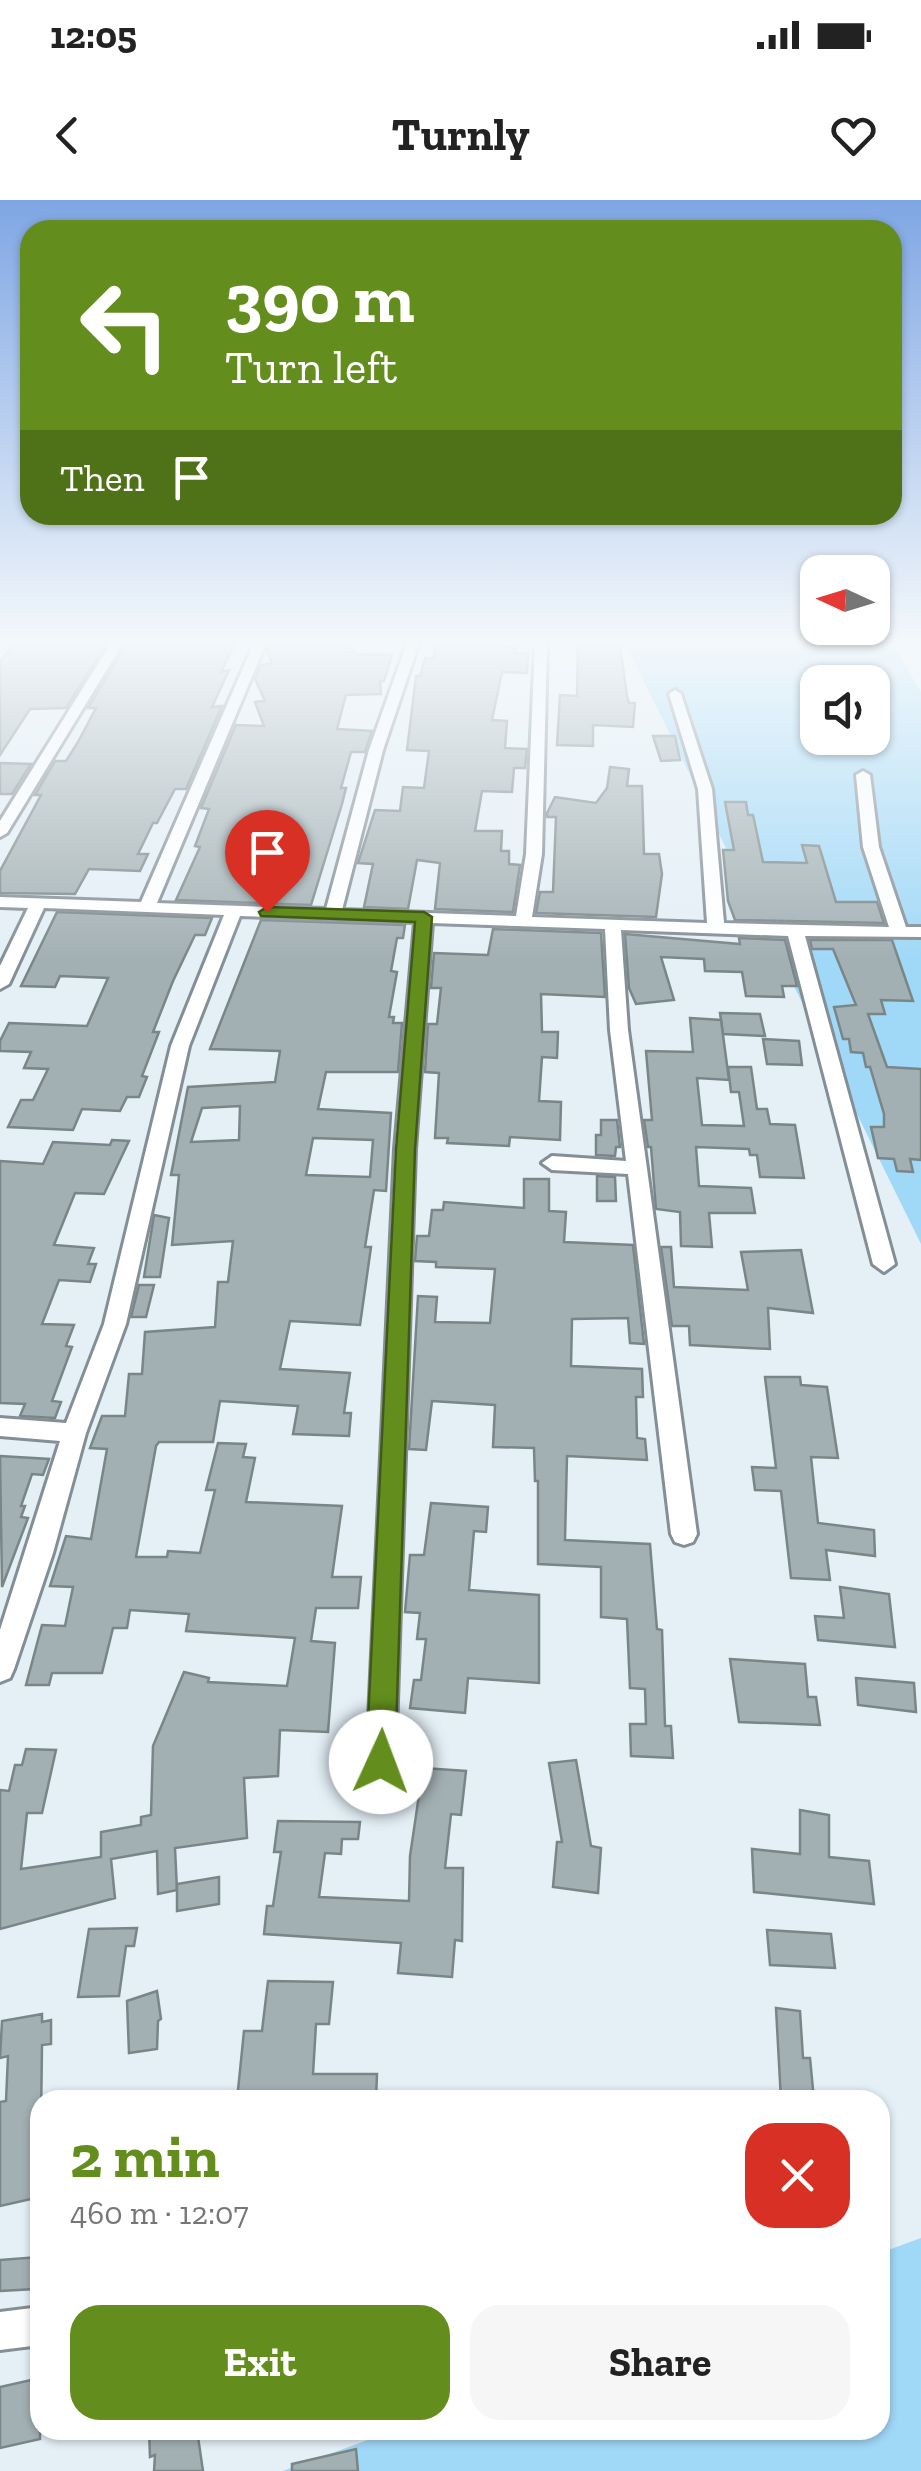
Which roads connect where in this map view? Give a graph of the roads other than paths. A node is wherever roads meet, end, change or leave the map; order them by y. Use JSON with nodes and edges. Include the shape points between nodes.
{"nodes":[{"id":1,"x":52,"y":749,"type":"edge"},
{"id":2,"x":214,"y":749,"type":"edge"},
{"id":3,"x":376,"y":749,"type":"edge"},
{"id":4,"x":538,"y":749,"type":"edge"},
{"id":5,"x":692,"y":749,"type":"edge"},
{"id":6,"x":862,"y":775,"type":"dead end"},
{"id":7,"x":0,"y":833,"type":"edge"},
{"id":8,"x":0,"y":902,"type":"edge"},
{"id":9,"x":39,"y":902,"type":"junction"},
{"id":10,"x":146,"y":908,"type":"junction"},
{"id":11,"x":234,"y":912,"type":"junction"},
{"id":12,"x":333,"y":914,"type":"junction"},
{"id":13,"x":424,"y":917,"type":"junction"},
{"id":14,"x":524,"y":919,"type":"junction"},
{"id":15,"x":613,"y":924,"type":"junction"},
{"id":16,"x":716,"y":928,"type":"junction"},
{"id":17,"x":795,"y":931,"type":"junction"},
{"id":18,"x":899,"y":932,"type":"junction"},
{"id":19,"x":921,"y":932,"type":"edge"},
{"id":20,"x":0,"y":984,"type":"edge"},
{"id":21,"x":552,"y":1163,"type":"dead end"},
{"id":22,"x":635,"y":1168,"type":"junction"},
{"id":23,"x":884,"y":1264,"type":"dead end"},
{"id":24,"x":0,"y":1427,"type":"edge"},
{"id":25,"x":74,"y":1432,"type":"junction"},
{"id":26,"x":684,"y":1534,"type":"dead end"},
{"id":27,"x":0,"y":1669,"type":"edge"},
{"id":28,"x":381,"y":1762,"type":"dead end"},
{"id":29,"x":30,"y":2327,"type":"edge"},
{"id":30,"x":0,"y":2331,"type":"edge"}],
"edges":[{"from":1,"to":7,"type":"street"},
{"from":2,"to":10,"type":"street"},
{"from":3,"to":12,"type":"street"},
{"from":4,"to":14,"type":"street"},
{"from":5,"to":16,"type":"street","via":[[705,789]]},
{"from":6,"to":18,"type":"street","via":[[871,847]]},
{"from":8,"to":9,"type":"street"},
{"from":9,"to":10,"type":"street"},
{"from":9,"to":20,"type":"street"},
{"from":10,"to":11,"type":"street"},
{"from":11,"to":12,"type":"street"},
{"from":11,"to":25,"type":"street","via":[[180,1046],[115,1324]]},
{"from":12,"to":13,"type":"street"},
{"from":13,"to":14,"type":"street"},
{"from":13,"to":28,"type":"street","via":[[406,1149]]},
{"from":14,"to":15,"type":"street"},
{"from":15,"to":16,"type":"street"},
{"from":15,"to":22,"type":"street"},
{"from":16,"to":17,"type":"street"},
{"from":17,"to":18,"type":"street"},
{"from":17,"to":23,"type":"street"},
{"from":18,"to":19,"type":"street"},
{"from":21,"to":22,"type":"street"},
{"from":22,"to":26,"type":"street"},
{"from":24,"to":25,"type":"street"},
{"from":25,"to":27,"type":"street"},
{"from":29,"to":30,"type":"street"}]}
